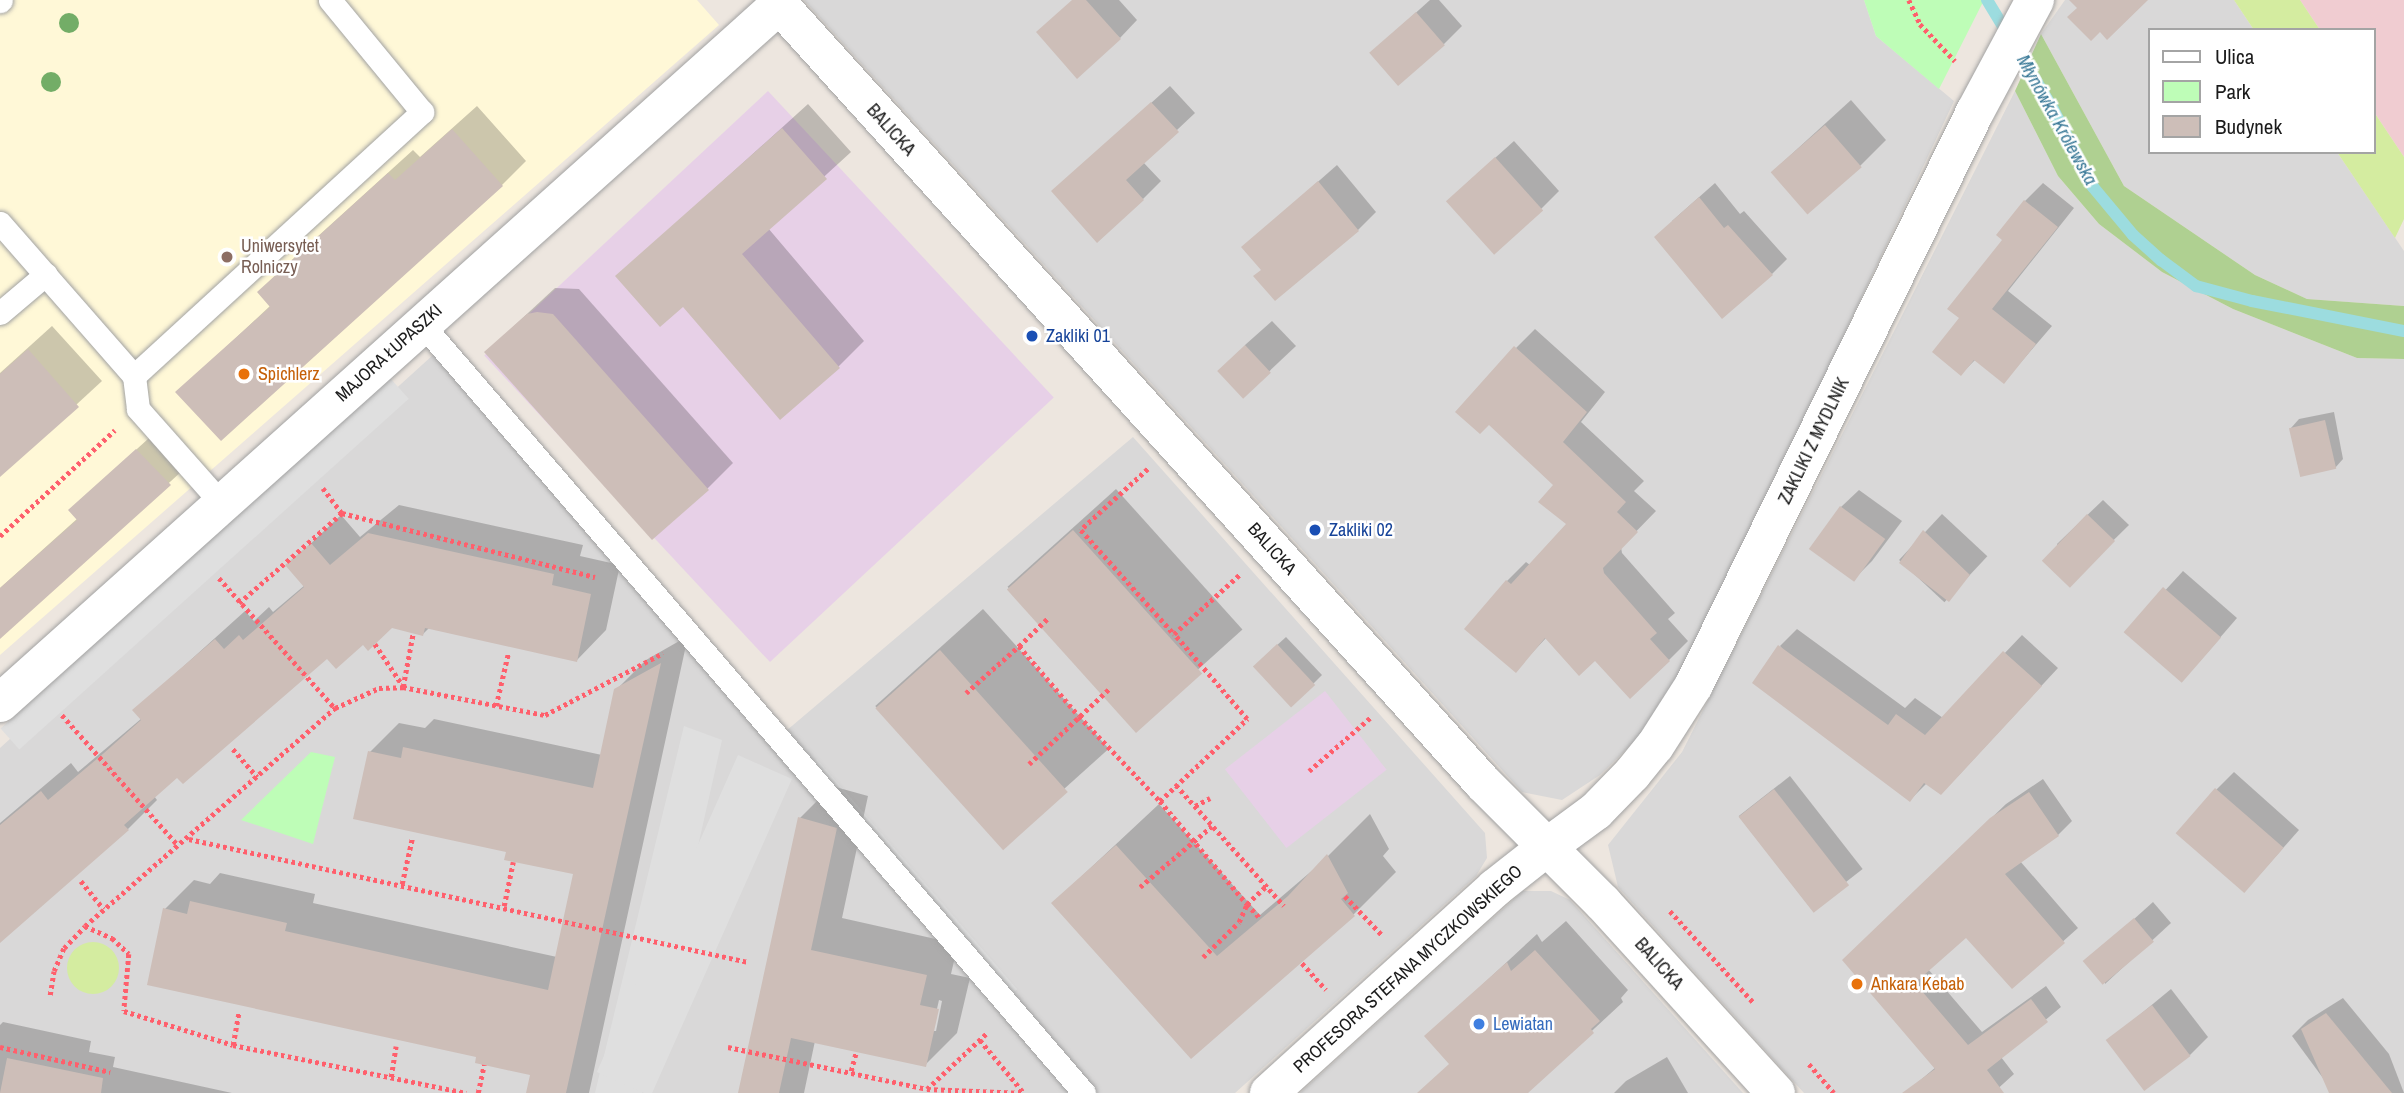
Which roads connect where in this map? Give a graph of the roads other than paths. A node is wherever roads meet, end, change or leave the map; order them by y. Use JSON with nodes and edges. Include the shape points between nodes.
{"nodes":[{"id":1,"x":330,"y":0,"type":"edge"},
{"id":2,"x":777,"y":3,"type":"edge"},
{"id":3,"x":2030,"y":8,"type":"edge"},
{"id":4,"x":0,"y":223,"type":"edge"},
{"id":5,"x":46,"y":274,"type":"junction"},
{"id":6,"x":0,"y":313,"type":"edge"},
{"id":7,"x":421,"y":323,"type":"junction"},
{"id":8,"x":134,"y":376,"type":"junction"},
{"id":9,"x":222,"y":504,"type":"junction"},
{"id":10,"x":0,"y":703,"type":"edge"},
{"id":11,"x":1547,"y":847,"type":"junction"},
{"id":12,"x":1084,"y":1093,"type":"edge"},
{"id":13,"x":1269,"y":1093,"type":"edge"},
{"id":14,"x":1776,"y":1093,"type":"edge"}],
"edges":[{"from":1,"to":8,"type":"lane","via":[[422,112]]},
{"from":2,"to":7,"type":"street","name":"MAJORA ŁUPASZKI"},
{"from":2,"to":11,"type":"street","name":"BALICKA","via":[[1483,783]]},
{"from":3,"to":11,"type":"street","name":"ZAKLIKI Z MYDLNIK","via":[[1694,685],[1632,774],[1596,811]]},
{"from":4,"to":5,"type":"lane"},
{"from":5,"to":6,"type":"lane"},
{"from":5,"to":8,"type":"lane"},
{"from":7,"to":9,"type":"street","name":"MAJORA ŁUPASZKI"},
{"from":7,"to":12,"type":"lane"},
{"from":8,"to":9,"type":"lane","via":[[138,409]]},
{"from":9,"to":10,"type":"street","name":"MAJORA ŁUPASZKI"},
{"from":11,"to":13,"type":"street","name":"PROFESORA STEFANA MYCZKOWSKIEGO","via":[[1495,888]]},
{"from":11,"to":14,"type":"street","name":"BALICKA"}]}
